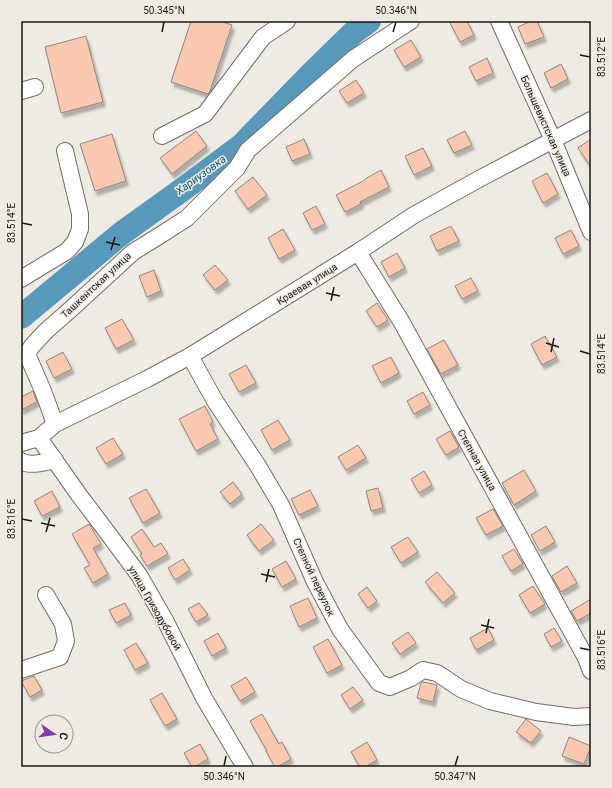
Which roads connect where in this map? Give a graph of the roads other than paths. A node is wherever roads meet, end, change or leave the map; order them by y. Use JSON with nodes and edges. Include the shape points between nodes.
{"nodes":[{"id":1,"x":287,"y":21,"type":"edge"},
{"id":2,"x":411,"y":21,"type":"edge"},
{"id":3,"x":499,"y":21,"type":"edge"},
{"id":4,"x":591,"y":120,"type":"edge"},
{"id":5,"x":162,"y":136,"type":"dead end"},
{"id":6,"x":553,"y":140,"type":"junction"},
{"id":7,"x":65,"y":151,"type":"dead end"},
{"id":8,"x":591,"y":232,"type":"edge"},
{"id":9,"x":358,"y":252,"type":"junction"},
{"id":10,"x":21,"y":279,"type":"edge"},
{"id":11,"x":190,"y":356,"type":"junction"},
{"id":12,"x":55,"y":424,"type":"junction"},
{"id":13,"x":39,"y":438,"type":"junction"},
{"id":14,"x":21,"y":443,"type":"edge"},
{"id":15,"x":55,"y":460,"type":"junction"},
{"id":16,"x":21,"y":461,"type":"edge"},
{"id":17,"x":46,"y":595,"type":"dead end"},
{"id":18,"x":21,"y":670,"type":"edge"},
{"id":19,"x":591,"y":671,"type":"edge"},
{"id":20,"x":591,"y":716,"type":"edge"},
{"id":21,"x":244,"y":767,"type":"edge"}],
"edges":[{"from":1,"to":5,"type":"street","via":[[263,36],[205,114]]},
{"from":2,"to":12,"type":"street","name":"Ташкентская улица","via":[[353,59],[248,150],[237,168],[187,218],[133,252],[32,346],[27,354]]},
{"from":3,"to":6,"type":"street","name":"Большевистская улица"},
{"from":4,"to":6,"type":"street","name":"Краевая улица"},
{"from":6,"to":8,"type":"street","name":"Большевистская улица"},
{"from":6,"to":9,"type":"street","name":"Краевая улица","via":[[414,215]]},
{"from":7,"to":10,"type":"street","via":[[80,214],[80,229],[75,242],[67,251]]},
{"from":9,"to":11,"type":"street","name":"Краевая улица"},
{"from":9,"to":19,"type":"street","name":"Степная улица","via":[[404,328]]},
{"from":11,"to":12,"type":"street","name":"Краевая улица"},
{"from":11,"to":20,"type":"street","name":"Степной переулок","via":[[281,505],[314,582],[340,630],[379,683],[390,687],[423,670],[437,673],[462,689],[490,701],[536,712],[574,717]]},
{"from":12,"to":13,"type":"street","name":"Краевая улица"},
{"from":13,"to":14,"type":"street","name":"Краевая улица"},
{"from":13,"to":15,"type":"street","name":"улица Гризодубовой"},
{"from":15,"to":16,"type":"street","via":[[31,464]]},
{"from":15,"to":21,"type":"street","name":"улица Гризодубовой","via":[[139,575]]},
{"from":17,"to":18,"type":"street","via":[[63,624],[66,641],[60,657]]}]}
